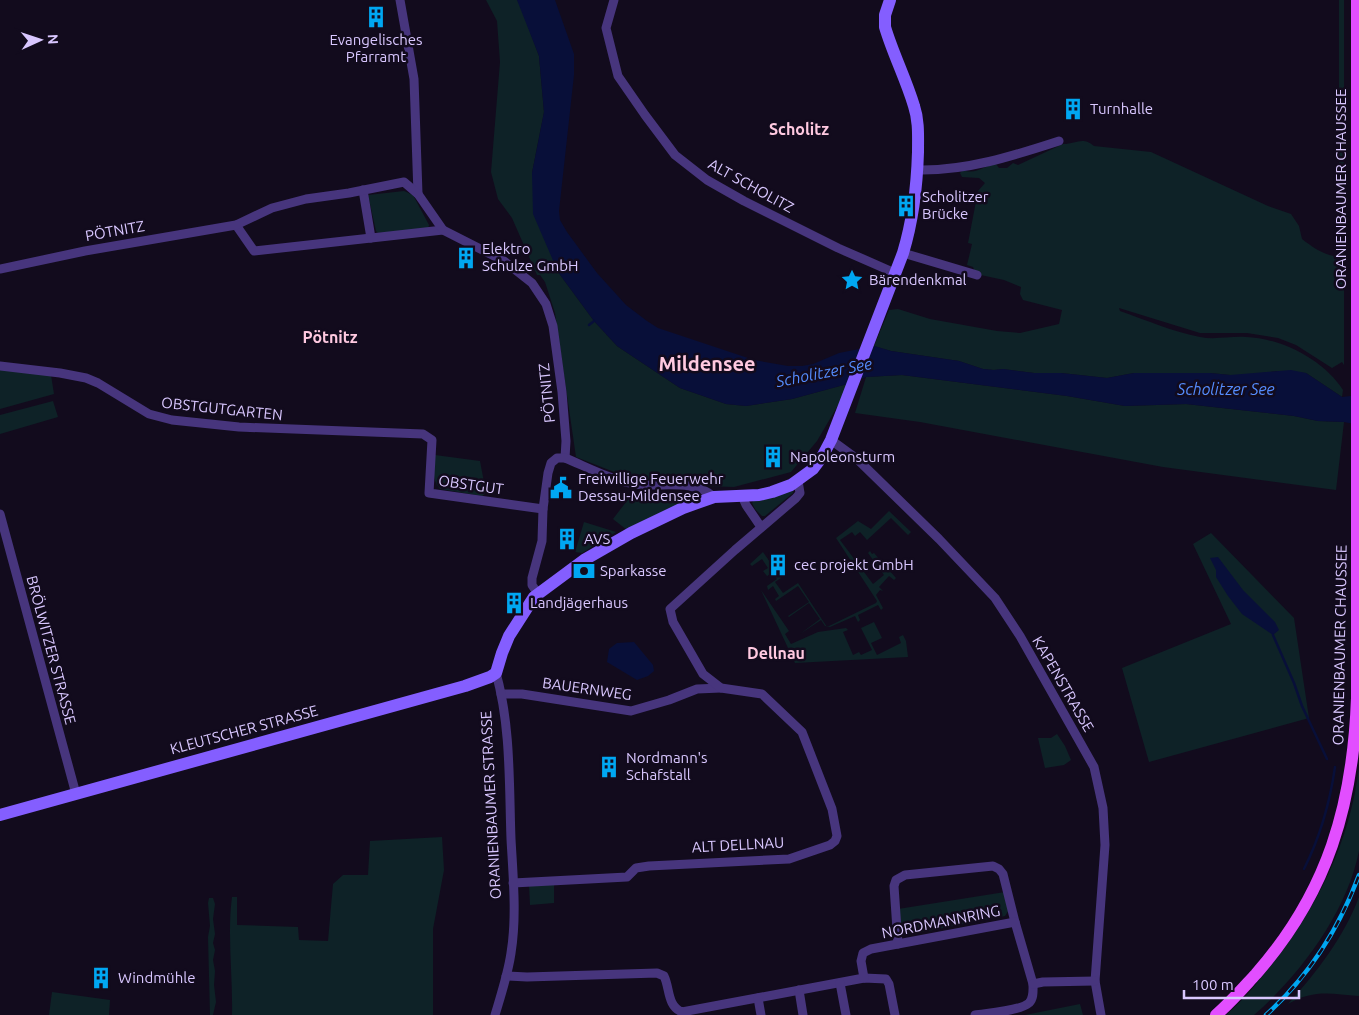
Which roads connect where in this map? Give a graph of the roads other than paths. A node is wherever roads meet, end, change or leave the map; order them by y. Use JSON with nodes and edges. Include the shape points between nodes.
{"nodes":[{"id":1,"x":400,"y":0,"type":"edge"},
{"id":2,"x":614,"y":0,"type":"edge"},
{"id":3,"x":890,"y":0,"type":"edge"},
{"id":4,"x":1358,"y":0,"type":"edge"},
{"id":5,"x":1059,"y":141,"type":"dead end"},
{"id":6,"x":918,"y":170,"type":"junction"},
{"id":7,"x":363,"y":190,"type":"junction"},
{"id":8,"x":418,"y":194,"type":"junction"},
{"id":9,"x":236,"y":225,"type":"junction"},
{"id":10,"x":443,"y":230,"type":"junction"},
{"id":11,"x":371,"y":238,"type":"junction"},
{"id":12,"x":903,"y":253,"type":"junction"},
{"id":13,"x":0,"y":269,"type":"edge"},
{"id":14,"x":895,"y":273,"type":"junction"},
{"id":15,"x":977,"y":275,"type":"dead end"},
{"id":16,"x":0,"y":366,"type":"edge"},
{"id":17,"x":423,"y":434,"type":"joint"},
{"id":18,"x":831,"y":440,"type":"junction"},
{"id":19,"x":565,"y":458,"type":"junction"},
{"id":20,"x":798,"y":481,"type":"junction"},
{"id":21,"x":742,"y":496,"type":"junction"},
{"id":22,"x":714,"y":497,"type":"junction"},
{"id":23,"x":543,"y":509,"type":"junction"},
{"id":24,"x":0,"y":514,"type":"edge"},
{"id":25,"x":761,"y":527,"type":"junction"},
{"id":26,"x":538,"y":594,"type":"junction"},
{"id":27,"x":496,"y":673,"type":"junction"},
{"id":28,"x":703,"y":674,"type":"junction"},
{"id":29,"x":720,"y":688,"type":"junction"},
{"id":30,"x":697,"y":689,"type":"junction"},
{"id":31,"x":500,"y":694,"type":"junction"},
{"id":32,"x":76,"y":794,"type":"junction"},
{"id":33,"x":0,"y":815,"type":"edge"},
{"id":34,"x":513,"y":883,"type":"junction"},
{"id":35,"x":1015,"y":922,"type":"junction"},
{"id":36,"x":898,"y":944,"type":"junction"},
{"id":37,"x":506,"y":976,"type":"junction"},
{"id":38,"x":864,"y":978,"type":"junction"},
{"id":39,"x":1095,"y":981,"type":"junction"},
{"id":40,"x":840,"y":983,"type":"junction"},
{"id":41,"x":1033,"y":984,"type":"junction"},
{"id":42,"x":799,"y":990,"type":"junction"},
{"id":43,"x":758,"y":998,"type":"junction"},
{"id":44,"x":672,"y":1004,"type":"junction"},
{"id":45,"x":717,"y":1011,"type":"edge"},
{"id":46,"x":495,"y":1015,"type":"edge"},
{"id":47,"x":672,"y":1015,"type":"edge"},
{"id":48,"x":761,"y":1015,"type":"edge"},
{"id":49,"x":803,"y":1015,"type":"edge"},
{"id":50,"x":846,"y":1015,"type":"edge"},
{"id":51,"x":895,"y":1015,"type":"edge"},
{"id":52,"x":975,"y":1015,"type":"edge"},
{"id":53,"x":1101,"y":1015,"type":"edge"},
{"id":54,"x":1216,"y":1015,"type":"edge"}],
"edges":[{"from":1,"to":8,"type":"street","via":[[414,79]]},
{"from":2,"to":14,"type":"street","name":"ALT SCHOLITZ","via":[[606,28],[618,76],[675,155],[707,180],[744,201]]},
{"from":3,"to":6,"type":"street","via":[[885,27],[916,114]]},
{"from":4,"to":54,"type":"main road","name":"ORANIENBAUMER CHAUSSEE","via":[[1357,698],[1354,759],[1330,853],[1303,908],[1264,965]]},
{"from":5,"to":6,"type":"street","via":[[1012,156],[951,169]]},
{"from":6,"to":12,"type":"street","via":[[911,228]]},
{"from":7,"to":8,"type":"street","name":"PÖTNITZ","via":[[404,182]]},
{"from":7,"to":9,"type":"street","name":"PÖTNITZ","via":[[272,208]]},
{"from":7,"to":11,"type":"street"},
{"from":8,"to":10,"type":"street","name":"PÖTNITZ"},
{"from":9,"to":11,"type":"street","via":[[254,251]]},
{"from":9,"to":13,"type":"street","name":"PÖTNITZ","via":[[85,250]]},
{"from":10,"to":11,"type":"street"},
{"from":10,"to":19,"type":"street","name":"PÖTNITZ","via":[[504,261],[532,283],[546,304],[553,326],[561,382]]},
{"from":12,"to":14,"type":"street"},
{"from":12,"to":15,"type":"street"},
{"from":14,"to":18,"type":"street"},
{"from":16,"to":17,"type":"street","name":"OBSTGUTGARTEN","via":[[86,378],[149,414],[172,420],[239,427]]},
{"from":17,"to":23,"type":"street","name":"OBSTGUT","via":[[432,440],[429,493]]},
{"from":18,"to":20,"type":"street","via":[[822,458]]},
{"from":18,"to":39,"type":"street","name":"KAPENSTRASSE","via":[[857,459],[995,598],[1094,767],[1103,808],[1104,845]]},
{"from":19,"to":22,"type":"street","via":[[635,484],[696,487]]},
{"from":19,"to":23,"type":"street","via":[[557,458],[551,463]]},
{"from":20,"to":21,"type":"street","via":[[772,492]]},
{"from":20,"to":25,"type":"street","via":[[800,493],[796,498]]},
{"from":21,"to":22,"type":"street"},
{"from":21,"to":25,"type":"street"},
{"from":22,"to":26,"type":"street","via":[[623,537],[584,560]]},
{"from":23,"to":26,"type":"street","via":[[542,541],[532,578]]},
{"from":24,"to":32,"type":"street","name":"BRÖLWITZER STRASSE"},
{"from":25,"to":28,"type":"street","via":[[670,609],[673,622]]},
{"from":26,"to":27,"type":"street","via":[[509,636]]},
{"from":27,"to":31,"type":"street","name":"ORANIENBAUMER STRASSE"},
{"from":27,"to":32,"type":"street","name":"KLEUTSCHER STRASSE","via":[[465,686]]},
{"from":28,"to":29,"type":"street"},
{"from":28,"to":30,"type":"street"},
{"from":29,"to":30,"type":"street","name":"BAUERNWEG"},
{"from":29,"to":34,"type":"street","name":"ALT DELLNAU","via":[[762,694],[802,732],[832,809],[837,836],[833,842],[789,859],[649,866],[636,868],[627,877]]},
{"from":30,"to":31,"type":"street","name":"BAUERNWEG","via":[[631,711],[522,694]]},
{"from":31,"to":34,"type":"street","name":"ORANIENBAUMER STRASSE","via":[[507,748]]},
{"from":32,"to":33,"type":"street","name":"KLEUTSCHER STRASSE"},
{"from":34,"to":37,"type":"street","name":"ORANIENBAUMER STRASSE","via":[[513,934]]},
{"from":35,"to":36,"type":"street","name":"NORDMANNRING"},
{"from":35,"to":36,"type":"street","via":[[1004,874],[993,866],[905,875],[896,880],[894,886]]},
{"from":35,"to":41,"type":"street","name":"NORDMANNRING"},
{"from":36,"to":38,"type":"street","name":"NORDMANNRING","via":[[863,953]]},
{"from":37,"to":44,"type":"street","via":[[657,973],[664,976]]},
{"from":37,"to":46,"type":"street","name":"ORANIENBAUMER STRASSE"},
{"from":38,"to":40,"type":"street"},
{"from":38,"to":51,"type":"street","via":[[886,979]]},
{"from":39,"to":41,"type":"street"},
{"from":39,"to":53,"type":"street","name":"KAPENSTRASSE"},
{"from":40,"to":42,"type":"street"},
{"from":40,"to":50,"type":"street"},
{"from":41,"to":52,"type":"street","via":[[1030,1002],[1023,1006]]},
{"from":42,"to":43,"type":"street"},
{"from":42,"to":49,"type":"street"},
{"from":43,"to":45,"type":"street"},
{"from":43,"to":48,"type":"street"},
{"from":44,"to":45,"type":"street","via":[[682,1012]]},
{"from":44,"to":47,"type":"street"}]}
